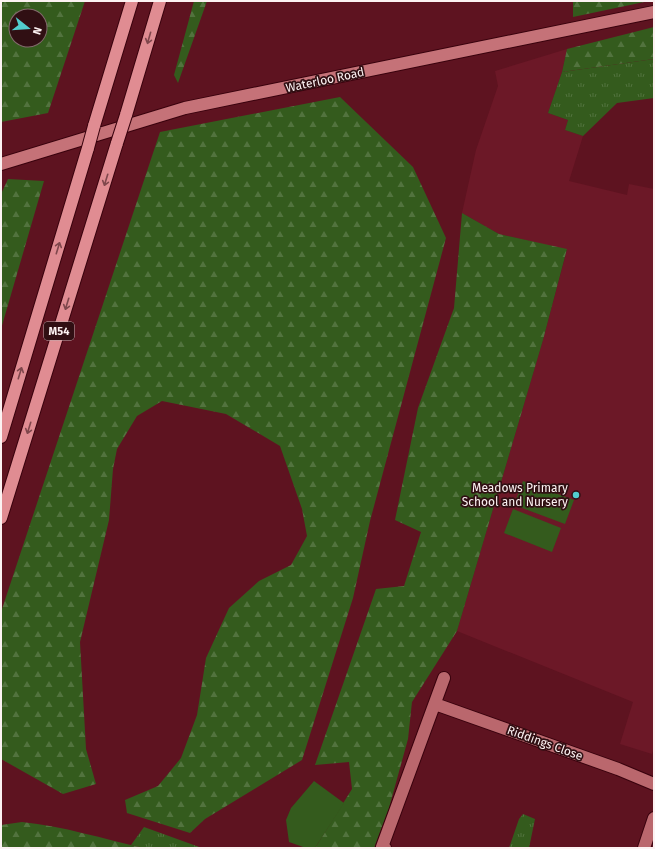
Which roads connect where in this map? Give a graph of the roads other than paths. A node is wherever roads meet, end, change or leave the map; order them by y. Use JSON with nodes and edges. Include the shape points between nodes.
{"nodes":[{"id":1,"x":123,"y":1,"type":"edge"},
{"id":2,"x":132,"y":1,"type":"edge"},
{"id":3,"x":160,"y":1,"type":"edge"},
{"id":4,"x":654,"y":12,"type":"edge"},
{"id":5,"x":99,"y":112,"type":"junction"},
{"id":6,"x":1,"y":164,"type":"edge"},
{"id":7,"x":1,"y":437,"type":"edge"},
{"id":8,"x":1,"y":518,"type":"edge"},
{"id":9,"x":444,"y":678,"type":"dead end"},
{"id":10,"x":435,"y":704,"type":"junction"},
{"id":11,"x":654,"y":784,"type":"edge"},
{"id":12,"x":654,"y":818,"type":"edge"},
{"id":13,"x":384,"y":848,"type":"edge"},
{"id":14,"x":644,"y":848,"type":"edge"}],
"edges":[{"from":1,"to":5,"type":"highway","number":"M54"},
{"from":2,"to":5,"type":"highway","number":"M54"},
{"from":3,"to":8,"type":"highway","number":"M54","one_way":true,"bridge":true},
{"from":4,"to":6,"type":"street","name":"Waterloo Road","via":[[185,108]]},
{"from":7,"to":5,"type":"highway","number":"M54","one_way":true,"bridge":true},
{"from":9,"to":10,"type":"street"},
{"from":10,"to":11,"type":"street","name":"Riddings Close"},
{"from":10,"to":13,"type":"street","via":[[382,847]]},
{"from":12,"to":14,"type":"street"}]}
